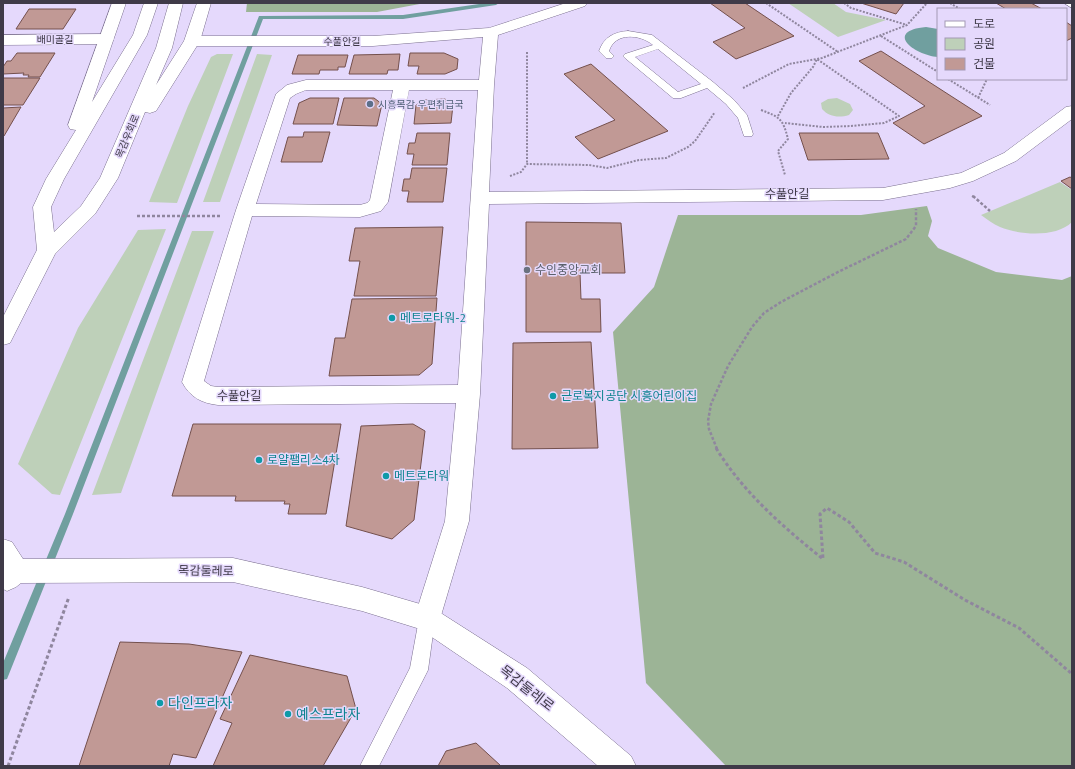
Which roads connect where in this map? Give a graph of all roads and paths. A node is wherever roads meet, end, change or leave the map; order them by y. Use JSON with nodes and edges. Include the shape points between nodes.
{"nodes":[{"id":1,"x":119,"y":3,"type":"edge"},
{"id":2,"x":152,"y":3,"type":"edge"},
{"id":3,"x":176,"y":3,"type":"edge"},
{"id":4,"x":204,"y":3,"type":"edge"},
{"id":5,"x":580,"y":3,"type":"edge"},
{"id":6,"x":766,"y":3,"type":"edge"},
{"id":7,"x":844,"y":3,"type":"edge"},
{"id":8,"x":927,"y":3,"type":"edge"},
{"id":9,"x":1069,"y":3,"type":"edge"},
{"id":10,"x":1072,"y":5,"type":"edge"},
{"id":11,"x":907,"y":25,"type":"junction"},
{"id":12,"x":491,"y":32,"type":"junction"},
{"id":13,"x":880,"y":36,"type":"junction"},
{"id":14,"x":106,"y":39,"type":"junction"},
{"id":15,"x":3,"y":40,"type":"edge"},
{"id":16,"x":192,"y":41,"type":"junction"},
{"id":17,"x":658,"y":46,"type":"junction"},
{"id":18,"x":527,"y":52,"type":"dead end"},
{"id":19,"x":838,"y":52,"type":"junction"},
{"id":20,"x":609,"y":56,"type":"dead end"},
{"id":21,"x":817,"y":59,"type":"junction"},
{"id":22,"x":937,"y":71,"type":"edge"},
{"id":23,"x":950,"y":80,"type":"edge"},
{"id":24,"x":987,"y":80,"type":"edge"},
{"id":25,"x":709,"y":84,"type":"junction"},
{"id":26,"x":486,"y":85,"type":"junction"},
{"id":27,"x":402,"y":86,"type":"junction"},
{"id":28,"x":737,"y":92,"type":"junction"},
{"id":29,"x":978,"y":98,"type":"junction"},
{"id":30,"x":727,"y":100,"type":"junction"},
{"id":31,"x":990,"y":105,"type":"dead end"},
{"id":32,"x":1072,"y":111,"type":"edge"},
{"id":33,"x":778,"y":116,"type":"junction"},
{"id":34,"x":785,"y":123,"type":"junction"},
{"id":35,"x":748,"y":134,"type":"dead end"},
{"id":36,"x":527,"y":164,"type":"junction"},
{"id":37,"x":785,"y":177,"type":"dead end"},
{"id":38,"x":109,"y":178,"type":"junction"},
{"id":39,"x":506,"y":178,"type":"dead end"},
{"id":40,"x":55,"y":179,"type":"junction"},
{"id":41,"x":903,"y":191,"type":"junction"},
{"id":42,"x":968,"y":194,"type":"dead end"},
{"id":43,"x":481,"y":198,"type":"junction"},
{"id":44,"x":245,"y":210,"type":"junction"},
{"id":45,"x":990,"y":211,"type":"dead end"},
{"id":46,"x":137,"y":216,"type":"dead end"},
{"id":47,"x":220,"y":216,"type":"dead end"},
{"id":48,"x":47,"y":250,"type":"junction"},
{"id":49,"x":3,"y":337,"type":"edge"},
{"id":50,"x":469,"y":394,"type":"junction"},
{"id":51,"x":3,"y":550,"type":"edge"},
{"id":52,"x":79,"y":570,"type":"junction"},
{"id":53,"x":7,"y":575,"type":"edge"},
{"id":54,"x":427,"y":619,"type":"junction"},
{"id":55,"x":1072,"y":674,"type":"edge"},
{"id":56,"x":8,"y":766,"type":"edge"},
{"id":57,"x":370,"y":766,"type":"edge"},
{"id":58,"x":621,"y":766,"type":"edge"}],
"edges":[{"from":1,"to":14,"type":"street"},
{"from":2,"to":40,"type":"street","via":[[140,36]]},
{"from":3,"to":38,"type":"street","name":"목감우회로","via":[[164,48]]},
{"from":4,"to":16,"type":"street"},
{"from":5,"to":12,"type":"street","name":"수풀안길"},
{"from":6,"to":19,"type":"path"},
{"from":7,"to":11,"type":"path","via":[[851,8]]},
{"from":8,"to":11,"type":"path"},
{"from":9,"to":10,"type":"lane"},
{"from":11,"to":13,"type":"path"},
{"from":12,"to":16,"type":"street","name":"수풀안길","via":[[373,41]]},
{"from":12,"to":26,"type":"street"},
{"from":13,"to":19,"type":"path"},
{"from":13,"to":22,"type":"path"},
{"from":14,"to":15,"type":"street","name":"배미골길"},
{"from":14,"to":40,"type":"street"},
{"from":16,"to":38,"type":"street"},
{"from":17,"to":20,"type":"lane","via":[[649,37],[622,34],[610,38],[605,45],[604,51]]},
{"from":17,"to":25,"type":"lane"},
{"from":17,"to":25,"type":"lane","via":[[628,56],[677,96]]},
{"from":18,"to":36,"type":"path"},
{"from":19,"to":21,"type":"path"},
{"from":21,"to":28,"type":"path","via":[[789,64]]},
{"from":21,"to":33,"type":"path","via":[[791,92]]},
{"from":21,"to":34,"type":"path","via":[[898,116],[884,123],[850,126],[823,127]]},
{"from":23,"to":29,"type":"path"},
{"from":24,"to":29,"type":"path"},
{"from":25,"to":30,"type":"lane"},
{"from":26,"to":27,"type":"street","name":"수풀안길"},
{"from":26,"to":43,"type":"street"},
{"from":27,"to":44,"type":"street","name":"수풀안길","via":[[306,85],[286,92],[282,97]]},
{"from":27,"to":44,"type":"street","via":[[379,202],[374,207],[360,211]]},
{"from":28,"to":30,"type":"path"},
{"from":28,"to":33,"type":"path","via":[[758,108]]},
{"from":29,"to":31,"type":"path"},
{"from":30,"to":35,"type":"lane","via":[[743,117]]},
{"from":30,"to":36,"type":"path","via":[[696,141],[666,158],[639,160],[607,168],[589,165]]},
{"from":32,"to":41,"type":"street","name":"수풀안길","via":[[1010,157],[989,168],[956,180]]},
{"from":33,"to":34,"type":"path"},
{"from":34,"to":37,"type":"path","via":[[788,139],[778,151]]},
{"from":36,"to":39,"type":"path","via":[[521,172]]},
{"from":38,"to":48,"type":"street","name":"목감우회로","via":[[88,210]]},
{"from":40,"to":48,"type":"street","via":[[42,207]]},
{"from":41,"to":43,"type":"street","name":"수풀안길","via":[[863,194]]},
{"from":41,"to":55,"type":"path","via":[[917,209],[915,230],[906,239],[816,282],[770,308],[753,325],[730,362],[709,412],[709,429],[715,448],[731,472],[797,539],[823,559],[820,514],[827,508],[849,522],[875,553],[904,562],[965,600],[1019,628]]},
{"from":42,"to":45,"type":"path"},
{"from":43,"to":50,"type":"street"},
{"from":44,"to":50,"type":"street","name":"수풀안길","via":[[196,370],[193,382],[198,390],[206,395],[218,396]]},
{"from":46,"to":47,"type":"path"},
{"from":48,"to":49,"type":"street","name":"목감우회로"},
{"from":50,"to":54,"type":"street","via":[[457,521]]},
{"from":51,"to":53,"type":"street"},
{"from":52,"to":53,"type":"street","name":"목감둘레로"},
{"from":52,"to":54,"type":"street","name":"목감둘레로","via":[[233,570],[362,599]]},
{"from":52,"to":56,"type":"path"},
{"from":54,"to":57,"type":"lane","via":[[419,670]]},
{"from":54,"to":58,"type":"street","name":"목감둘레로","via":[[517,678]]}]}
